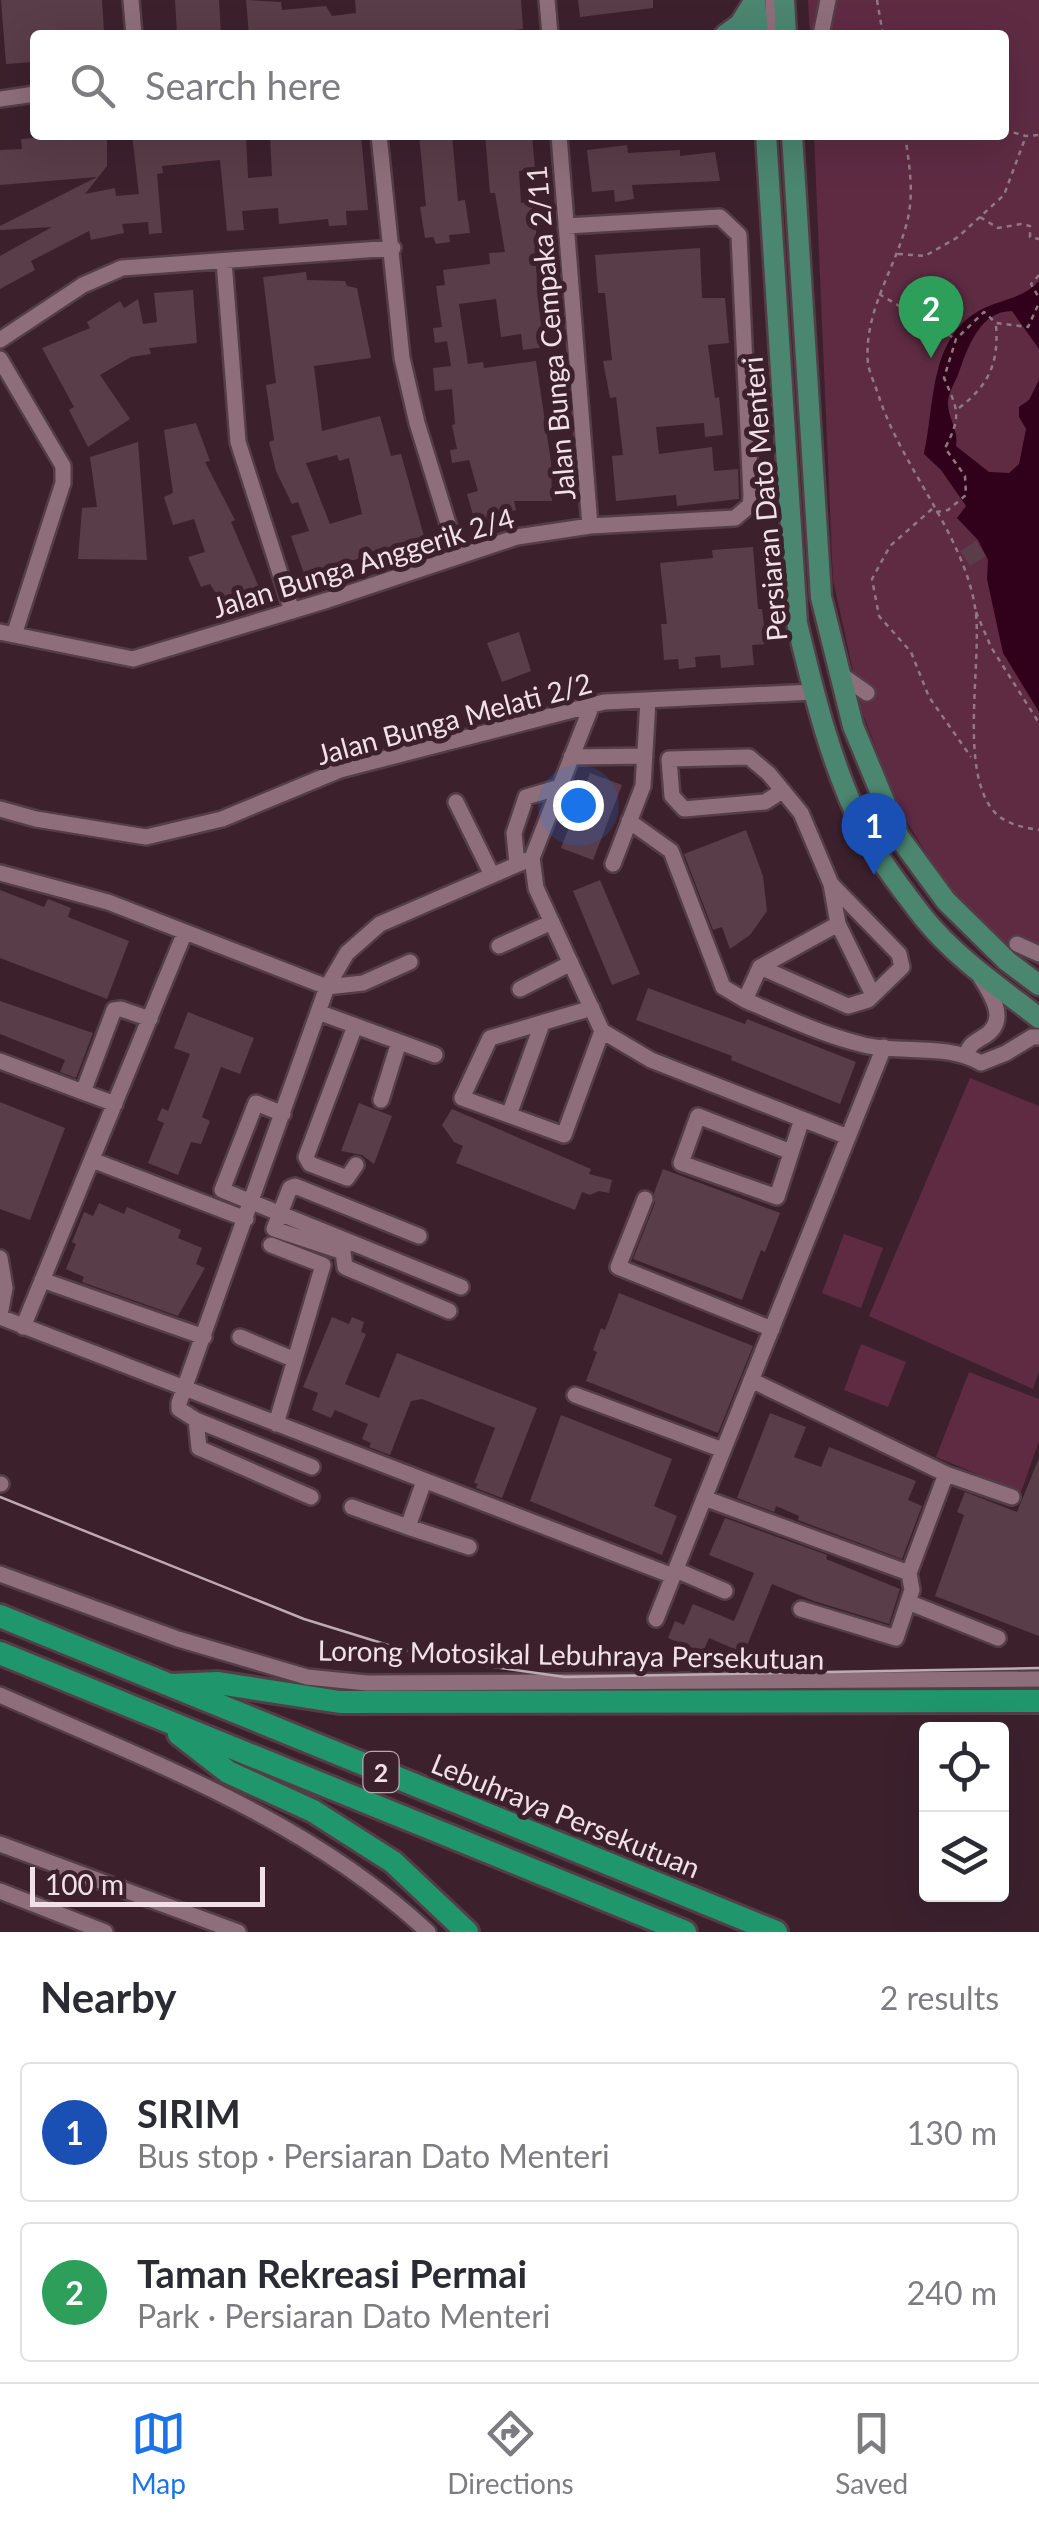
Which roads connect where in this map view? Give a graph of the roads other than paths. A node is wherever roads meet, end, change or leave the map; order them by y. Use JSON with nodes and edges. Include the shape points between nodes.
{"nodes":[{"id":1,"x":131,"y":0,"type":"edge"},
{"id":2,"x":548,"y":0,"type":"edge"},
{"id":3,"x":755,"y":0,"type":"edge"},
{"id":4,"x":774,"y":0,"type":"edge"},
{"id":5,"x":784,"y":0,"type":"edge"},
{"id":6,"x":828,"y":0,"type":"edge"},
{"id":7,"x":134,"y":30,"type":"edge"},
{"id":8,"x":550,"y":30,"type":"edge"},
{"id":9,"x":732,"y":30,"type":"edge"},
{"id":10,"x":758,"y":30,"type":"edge"},
{"id":11,"x":773,"y":30,"type":"edge"},
{"id":12,"x":786,"y":30,"type":"edge"},
{"id":13,"x":822,"y":30,"type":"edge"},
{"id":14,"x":30,"y":95,"type":"edge"},
{"id":15,"x":0,"y":99,"type":"edge"},
{"id":16,"x":380,"y":140,"type":"edge"},
{"id":17,"x":559,"y":140,"type":"edge"},
{"id":18,"x":766,"y":140,"type":"edge"},
{"id":19,"x":792,"y":140,"type":"edge"},
{"id":20,"x":566,"y":226,"type":"junction"},
{"id":21,"x":393,"y":248,"type":"junction"},
{"id":22,"x":224,"y":260,"type":"junction"},
{"id":23,"x":0,"y":340,"type":"edge"},
{"id":24,"x":0,"y":359,"type":"edge"},
{"id":25,"x":590,"y":526,"type":"junction"},
{"id":26,"x":458,"y":556,"type":"junction"},
{"id":27,"x":292,"y":611,"type":"junction"},
{"id":28,"x":7,"y":634,"type":"edge"},
{"id":29,"x":840,"y":674,"type":"junction"},
{"id":30,"x":813,"y":692,"type":"junction"},
{"id":31,"x":867,"y":693,"type":"dead end"},
{"id":32,"x":648,"y":700,"type":"junction"},
{"id":33,"x":592,"y":705,"type":"junction"},
{"id":34,"x":645,"y":756,"type":"junction"},
{"id":35,"x":571,"y":757,"type":"junction"},
{"id":36,"x":560,"y":787,"type":"junction"},
{"id":37,"x":782,"y":791,"type":"junction"},
{"id":38,"x":456,"y":802,"type":"dead end"},
{"id":39,"x":0,"y":809,"type":"edge"},
{"id":40,"x":629,"y":821,"type":"junction"},
{"id":41,"x":524,"y":861,"type":"junction"},
{"id":42,"x":612,"y":864,"type":"dead end"},
{"id":43,"x":0,"y":873,"type":"edge"},
{"id":44,"x":492,"y":875,"type":"junction"},
{"id":45,"x":830,"y":884,"type":"junction"},
{"id":46,"x":552,"y":922,"type":"junction"},
{"id":47,"x":838,"y":924,"type":"junction"},
{"id":48,"x":186,"y":932,"type":"junction"},
{"id":49,"x":1017,"y":944,"type":"dead end"},
{"id":50,"x":498,"y":946,"type":"dead end"},
{"id":51,"x":1039,"y":954,"type":"edge"},
{"id":52,"x":410,"y":962,"type":"dead end"},
{"id":53,"x":571,"y":963,"type":"junction"},
{"id":54,"x":969,"y":963,"type":"junction"},
{"id":55,"x":760,"y":968,"type":"junction"},
{"id":56,"x":1036,"y":975,"type":"edge"},
{"id":57,"x":327,"y":987,"type":"junction"},
{"id":58,"x":520,"y":989,"type":"dead end"},
{"id":59,"x":874,"y":995,"type":"junction"},
{"id":60,"x":745,"y":1000,"type":"junction"},
{"id":61,"x":848,"y":1006,"type":"junction"},
{"id":62,"x":592,"y":1008,"type":"junction"},
{"id":63,"x":318,"y":1012,"type":"junction"},
{"id":64,"x":1039,"y":1018,"type":"edge"},
{"id":65,"x":150,"y":1019,"type":"junction"},
{"id":66,"x":542,"y":1024,"type":"junction"},
{"id":67,"x":354,"y":1026,"type":"junction"},
{"id":68,"x":602,"y":1031,"type":"junction"},
{"id":69,"x":1039,"y":1037,"type":"edge"},
{"id":70,"x":845,"y":1039,"type":"junction"},
{"id":71,"x":399,"y":1042,"type":"junction"},
{"id":72,"x":884,"y":1047,"type":"junction"},
{"id":73,"x":435,"y":1055,"type":"dead end"},
{"id":74,"x":966,"y":1055,"type":"junction"},
{"id":75,"x":0,"y":1062,"type":"edge"},
{"id":76,"x":83,"y":1092,"type":"junction"},
{"id":77,"x":381,"y":1100,"type":"dead end"},
{"id":78,"x":115,"y":1104,"type":"junction"},
{"id":79,"x":283,"y":1114,"type":"junction"},
{"id":80,"x":508,"y":1115,"type":"junction"},
{"id":81,"x":802,"y":1119,"type":"junction"},
{"id":82,"x":848,"y":1137,"type":"junction"},
{"id":83,"x":792,"y":1152,"type":"junction"},
{"id":84,"x":92,"y":1160,"type":"junction"},
{"id":85,"x":356,"y":1165,"type":"dead end"},
{"id":86,"x":645,"y":1200,"type":"dead end"},
{"id":87,"x":252,"y":1202,"type":"junction"},
{"id":88,"x":282,"y":1213,"type":"junction"},
{"id":89,"x":246,"y":1218,"type":"junction"},
{"id":90,"x":420,"y":1236,"type":"dead end"},
{"id":91,"x":272,"y":1245,"type":"dead end"},
{"id":92,"x":0,"y":1258,"type":"edge"},
{"id":93,"x":42,"y":1280,"type":"junction"},
{"id":94,"x":461,"y":1287,"type":"dead end"},
{"id":95,"x":449,"y":1312,"type":"dead end"},
{"id":96,"x":0,"y":1316,"type":"edge"},
{"id":97,"x":23,"y":1327,"type":"junction"},
{"id":98,"x":772,"y":1328,"type":"junction"},
{"id":99,"x":240,"y":1336,"type":"dead end"},
{"id":100,"x":204,"y":1337,"type":"junction"},
{"id":101,"x":295,"y":1360,"type":"junction"},
{"id":102,"x":752,"y":1380,"type":"junction"},
{"id":103,"x":185,"y":1390,"type":"junction"},
{"id":104,"x":575,"y":1395,"type":"dead end"},
{"id":105,"x":196,"y":1420,"type":"junction"},
{"id":106,"x":276,"y":1424,"type":"junction"},
{"id":107,"x":723,"y":1450,"type":"junction"},
{"id":108,"x":312,"y":1466,"type":"dead end"},
{"id":109,"x":946,"y":1474,"type":"junction"},
{"id":110,"x":424,"y":1481,"type":"junction"},
{"id":111,"x":310,"y":1497,"type":"dead end"},
{"id":112,"x":1012,"y":1497,"type":"dead end"},
{"id":113,"x":704,"y":1498,"type":"junction"},
{"id":114,"x":352,"y":1507,"type":"dead end"},
{"id":115,"x":408,"y":1526,"type":"junction"},
{"id":116,"x":469,"y":1547,"type":"dead end"},
{"id":117,"x":674,"y":1573,"type":"junction"},
{"id":118,"x":910,"y":1573,"type":"junction"},
{"id":119,"x":0,"y":1574,"type":"edge"},
{"id":120,"x":725,"y":1592,"type":"dead end"},
{"id":121,"x":908,"y":1602,"type":"junction"},
{"id":122,"x":800,"y":1609,"type":"dead end"},
{"id":123,"x":0,"y":1616,"type":"edge"},
{"id":124,"x":656,"y":1619,"type":"dead end"},
{"id":125,"x":998,"y":1638,"type":"dead end"},
{"id":126,"x":0,"y":1653,"type":"edge"},
{"id":127,"x":1039,"y":1679,"type":"edge"},
{"id":128,"x":171,"y":1685,"type":"junction"},
{"id":129,"x":0,"y":1695,"type":"edge"},
{"id":130,"x":1039,"y":1701,"type":"edge"},
{"id":131,"x":154,"y":1714,"type":"junction"},
{"id":132,"x":0,"y":1844,"type":"edge"},
{"id":133,"x":0,"y":1891,"type":"edge"},
{"id":134,"x":105,"y":1932,"type":"edge"},
{"id":135,"x":238,"y":1932,"type":"edge"},
{"id":136,"x":428,"y":1932,"type":"edge"},
{"id":137,"x":467,"y":1932,"type":"edge"},
{"id":138,"x":684,"y":1932,"type":"edge"},
{"id":139,"x":776,"y":1932,"type":"edge"}],
"edges":[{"from":1,"to":7,"type":"street"},
{"from":2,"to":8,"type":"street"},
{"from":3,"to":9,"type":"main road"},
{"from":3,"to":10,"type":"main road"},
{"from":4,"to":11,"type":"street"},
{"from":5,"to":12,"type":"main road"},
{"from":6,"to":13,"type":"street"},
{"from":14,"to":15,"type":"street"},
{"from":16,"to":21,"type":"street"},
{"from":17,"to":20,"type":"street","name":"Jalan Bunga Cempaka 2/11"},
{"from":18,"to":30,"type":"main road","name":"Persiaran Dato Menteri","via":[[798,624]]},
{"from":19,"to":29,"type":"main road","name":"Persiaran Dato Menteri","via":[[821,597]]},
{"from":20,"to":25,"type":"street","name":"Jalan Bunga Cempaka 2/11"},
{"from":20,"to":25,"type":"street","name":"Jalan Bunga Anggerik 2/4","via":[[720,217],[740,235],[751,496],[744,512],[735,518]]},
{"from":21,"to":22,"type":"street"},
{"from":21,"to":26,"type":"street","via":[[402,358]]},
{"from":22,"to":23,"type":"street","via":[[122,268],[84,284]]},
{"from":22,"to":27,"type":"street","via":[[238,442]]},
{"from":24,"to":28,"type":"street","via":[[63,466],[63,482]]},
{"from":25,"to":26,"type":"street","name":"Jalan Bunga Anggerik 2/4","via":[[516,537]]},
{"from":26,"to":27,"type":"street","name":"Jalan Bunga Anggerik 2/4"},
{"from":27,"to":28,"type":"street","name":"Jalan Bunga Anggerik 2/4","via":[[133,660]]},
{"from":29,"to":31,"type":"street"},
{"from":29,"to":56,"type":"main road","name":"Persiaran Dato Menteri","via":[[853,726],[899,837],[946,901],[1006,961]]},
{"from":30,"to":32,"type":"street","name":"Jalan Bunga Melati 2/2"},
{"from":30,"to":54,"type":"main road","name":"Persiaran Dato Menteri","via":[[867,837],[925,919]]},
{"from":32,"to":33,"type":"street","name":"Jalan Bunga Melati 2/2"},
{"from":32,"to":34,"type":"street"},
{"from":33,"to":35,"type":"street"},
{"from":33,"to":39,"type":"street","name":"Jalan Bunga Melati 2/2","via":[[340,770],[222,819],[146,837]]},
{"from":34,"to":35,"type":"street"},
{"from":34,"to":40,"type":"street","via":[[643,786]]},
{"from":35,"to":36,"type":"street"},
{"from":36,"to":41,"type":"street"},
{"from":36,"to":41,"type":"street","via":[[526,797],[514,833]]},
{"from":37,"to":37,"type":"street","via":[[764,802],[684,808],[672,796],[669,760],[748,756]]},
{"from":37,"to":45,"type":"street","via":[[801,813]]},
{"from":38,"to":44,"type":"street"},
{"from":40,"to":42,"type":"street"},
{"from":40,"to":60,"type":"street","via":[[671,851],[723,987]]},
{"from":41,"to":44,"type":"street"},
{"from":41,"to":46,"type":"street"},
{"from":43,"to":48,"type":"street","via":[[108,902]]},
{"from":44,"to":57,"type":"street","via":[[380,924],[347,954]]},
{"from":45,"to":47,"type":"street"},
{"from":45,"to":59,"type":"street","via":[[902,959]]},
{"from":46,"to":50,"type":"street"},
{"from":46,"to":53,"type":"street"},
{"from":47,"to":55,"type":"street"},
{"from":47,"to":59,"type":"street"},
{"from":48,"to":57,"type":"street"},
{"from":48,"to":65,"type":"street"},
{"from":49,"to":51,"type":"street"},
{"from":52,"to":57,"type":"street","via":[[363,983]]},
{"from":53,"to":58,"type":"street"},
{"from":53,"to":62,"type":"street"},
{"from":54,"to":64,"type":"main road","name":"Persiaran Dato Menteri"},
{"from":54,"to":74,"type":"street","via":[[997,1004],[998,1017]]},
{"from":55,"to":60,"type":"street"},
{"from":55,"to":61,"type":"street"},
{"from":57,"to":63,"type":"street"},
{"from":59,"to":61,"type":"street"},
{"from":60,"to":70,"type":"street"},
{"from":61,"to":70,"type":"street"},
{"from":62,"to":66,"type":"street"},
{"from":62,"to":68,"type":"street"},
{"from":63,"to":67,"type":"street"},
{"from":63,"to":79,"type":"street"},
{"from":65,"to":76,"type":"street","via":[[114,1010]]},
{"from":65,"to":78,"type":"street"},
{"from":66,"to":80,"type":"street"},
{"from":66,"to":80,"type":"street","via":[[490,1038],[462,1098]]},
{"from":67,"to":71,"type":"street"},
{"from":67,"to":85,"type":"street","via":[[306,1157],[348,1178]]},
{"from":68,"to":80,"type":"street","via":[[564,1135]]},
{"from":68,"to":81,"type":"street","via":[[650,1060]]},
{"from":69,"to":74,"type":"street","via":[[981,1063]]},
{"from":70,"to":72,"type":"street"},
{"from":71,"to":73,"type":"street"},
{"from":71,"to":77,"type":"street"},
{"from":72,"to":74,"type":"street"},
{"from":72,"to":82,"type":"street"},
{"from":75,"to":76,"type":"street"},
{"from":76,"to":78,"type":"street"},
{"from":78,"to":84,"type":"street"},
{"from":79,"to":87,"type":"street"},
{"from":79,"to":87,"type":"street","via":[[256,1103],[222,1190]]},
{"from":81,"to":82,"type":"street"},
{"from":81,"to":83,"type":"street"},
{"from":82,"to":98,"type":"street"},
{"from":83,"to":83,"type":"street","via":[[698,1116],[680,1164],[777,1197]]},
{"from":84,"to":89,"type":"street"},
{"from":84,"to":93,"type":"street"},
{"from":86,"to":98,"type":"street","via":[[618,1267]]},
{"from":87,"to":88,"type":"street"},
{"from":87,"to":89,"type":"street"},
{"from":88,"to":90,"type":"street","via":[[296,1186]]},
{"from":88,"to":94,"type":"street"},
{"from":88,"to":95,"type":"street","via":[[274,1229],[343,1252],[345,1267]]},
{"from":89,"to":100,"type":"street"},
{"from":91,"to":101,"type":"street","via":[[323,1265]]},
{"from":92,"to":96,"type":"street","via":[[6,1288]]},
{"from":93,"to":97,"type":"street"},
{"from":93,"to":100,"type":"street"},
{"from":96,"to":97,"type":"street"},
{"from":97,"to":103,"type":"street"},
{"from":98,"to":102,"type":"street"},
{"from":99,"to":101,"type":"street"},
{"from":100,"to":103,"type":"street"},
{"from":101,"to":106,"type":"street"},
{"from":102,"to":107,"type":"street"},
{"from":102,"to":109,"type":"street"},
{"from":103,"to":105,"type":"street","via":[[179,1410]]},
{"from":103,"to":106,"type":"street"},
{"from":104,"to":107,"type":"street"},
{"from":105,"to":108,"type":"street"},
{"from":105,"to":111,"type":"street","via":[[198,1448]]},
{"from":106,"to":110,"type":"street"},
{"from":107,"to":113,"type":"street"},
{"from":109,"to":112,"type":"street"},
{"from":109,"to":118,"type":"street"},
{"from":110,"to":115,"type":"street"},
{"from":110,"to":117,"type":"street"},
{"from":113,"to":117,"type":"street"},
{"from":113,"to":118,"type":"street"},
{"from":114,"to":115,"type":"street"},
{"from":115,"to":116,"type":"street"},
{"from":117,"to":120,"type":"street"},
{"from":117,"to":124,"type":"street"},
{"from":118,"to":121,"type":"street"},
{"from":119,"to":127,"type":"street","name":"Lorong Motosikal Lebuhraya Persekutuan","via":[[178,1639],[307,1677]]},
{"from":121,"to":122,"type":"street","via":[[896,1638]]},
{"from":121,"to":125,"type":"street"},
{"from":123,"to":128,"type":"highway","name":"Lebuhraya Persekutuan","number":"2"},
{"from":126,"to":131,"type":"highway","number":"2"},
{"from":128,"to":130,"type":"highway","via":[[218,1682],[340,1702]]},
{"from":128,"to":139,"type":"highway","name":"Lebuhraya Persekutuan","number":"2"},
{"from":129,"to":136,"type":"street","via":[[236,1800],[353,1870]]},
{"from":131,"to":137,"type":"highway","via":[[228,1772],[313,1811],[393,1862]]},
{"from":131,"to":138,"type":"highway","number":"2"},
{"from":132,"to":135,"type":"street"},
{"from":133,"to":134,"type":"street"}]}
